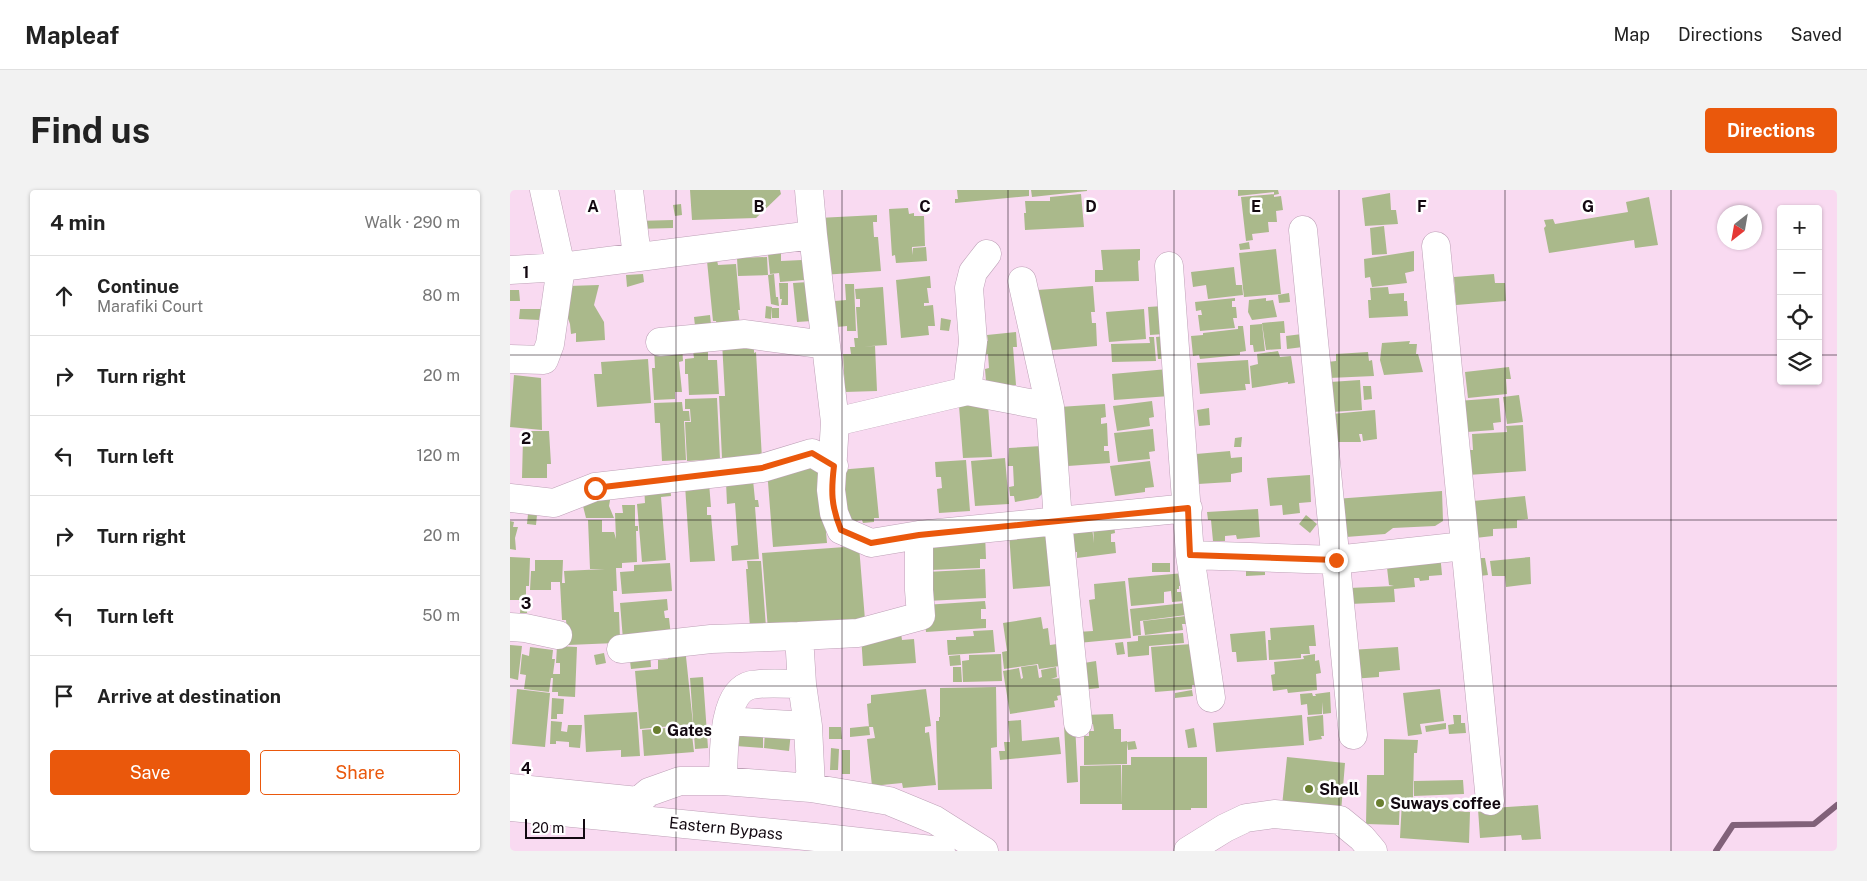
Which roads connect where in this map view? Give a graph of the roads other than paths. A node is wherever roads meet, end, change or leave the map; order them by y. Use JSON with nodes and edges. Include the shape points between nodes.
{"nodes":[{"id":1,"x":544,"y":190,"type":"edge"},
{"id":2,"x":629,"y":190,"type":"edge"},
{"id":3,"x":810,"y":190,"type":"edge"},
{"id":4,"x":1303,"y":230,"type":"dead end"},
{"id":5,"x":813,"y":235,"type":"junction"},
{"id":6,"x":1436,"y":246,"type":"dead end"},
{"id":7,"x":986,"y":254,"type":"dead end"},
{"id":8,"x":636,"y":257,"type":"junction"},
{"id":9,"x":1169,"y":266,"type":"dead end"},
{"id":10,"x":561,"y":267,"type":"junction"},
{"id":11,"x":510,"y":270,"type":"edge"},
{"id":12,"x":1022,"y":281,"type":"dead end"},
{"id":13,"x":660,"y":342,"type":"dead end"},
{"id":14,"x":826,"y":345,"type":"junction"},
{"id":15,"x":510,"y":359,"type":"edge"},
{"id":16,"x":967,"y":390,"type":"junction"},
{"id":17,"x":1050,"y":408,"type":"junction"},
{"id":18,"x":836,"y":422,"type":"junction"},
{"id":19,"x":834,"y":466,"type":"junction"},
{"id":20,"x":510,"y":498,"type":"edge"},
{"id":21,"x":1188,"y":508,"type":"junction"},
{"id":22,"x":1058,"y":521,"type":"junction"},
{"id":23,"x":919,"y":535,"type":"junction"},
{"id":24,"x":1464,"y":546,"type":"junction"},
{"id":25,"x":1190,"y":555,"type":"junction"},
{"id":26,"x":1336,"y":560,"type":"junction"},
{"id":27,"x":510,"y":627,"type":"edge"},
{"id":28,"x":558,"y":635,"type":"dead end"},
{"id":29,"x":800,"y":636,"type":"junction"},
{"id":30,"x":621,"y":649,"type":"dead end"},
{"id":31,"x":802,"y":684,"type":"junction"},
{"id":32,"x":1211,"y":698,"type":"dead end"},
{"id":33,"x":727,"y":721,"type":"junction"},
{"id":34,"x":1078,"y":723,"type":"dead end"},
{"id":35,"x":808,"y":726,"type":"junction"},
{"id":36,"x":1353,"y":735,"type":"dead end"},
{"id":37,"x":723,"y":781,"type":"junction"},
{"id":38,"x":510,"y":788,"type":"edge"},
{"id":39,"x":811,"y":788,"type":"junction"},
{"id":40,"x":1490,"y":801,"type":"dead end"},
{"id":41,"x":510,"y":806,"type":"edge"},
{"id":42,"x":628,"y":809,"type":"junction"},
{"id":43,"x":941,"y":851,"type":"edge"},
{"id":44,"x":984,"y":851,"type":"edge"},
{"id":45,"x":1188,"y":851,"type":"edge"},
{"id":46,"x":1373,"y":851,"type":"edge"}],
"edges":[{"from":1,"to":10,"type":"street"},
{"from":2,"to":8,"type":"street"},
{"from":3,"to":5,"type":"street"},
{"from":4,"to":26,"type":"street"},
{"from":5,"to":8,"type":"street"},
{"from":5,"to":14,"type":"street"},
{"from":6,"to":24,"type":"street"},
{"from":7,"to":16,"type":"street","via":[[972,272],[969,288],[973,342]]},
{"from":8,"to":10,"type":"street"},
{"from":9,"to":21,"type":"street"},
{"from":10,"to":11,"type":"street"},
{"from":10,"to":15,"type":"street","via":[[550,344],[544,360]]},
{"from":12,"to":17,"type":"street"},
{"from":13,"to":14,"type":"street","via":[[745,334]]},
{"from":14,"to":18,"type":"street"},
{"from":16,"to":17,"type":"street"},
{"from":16,"to":18,"type":"street"},
{"from":17,"to":22,"type":"street"},
{"from":18,"to":19,"type":"street"},
{"from":19,"to":20,"type":"street","via":[[812,453],[762,468],[595,488],[554,502]]},
{"from":19,"to":23,"type":"street","via":[[831,490],[834,513],[841,530],[871,543]]},
{"from":21,"to":22,"type":"street"},
{"from":21,"to":25,"type":"street"},
{"from":22,"to":23,"type":"street"},
{"from":22,"to":34,"type":"street"},
{"from":23,"to":29,"type":"street","via":[[921,616],[858,633]]},
{"from":24,"to":26,"type":"street"},
{"from":24,"to":40,"type":"street"},
{"from":25,"to":26,"type":"street"},
{"from":25,"to":32,"type":"street"},
{"from":26,"to":36,"type":"street"},
{"from":27,"to":28,"type":"street"},
{"from":29,"to":30,"type":"street"},
{"from":29,"to":31,"type":"street"},
{"from":31,"to":33,"type":"street","via":[[747,687],[738,694]]},
{"from":31,"to":35,"type":"street"},
{"from":33,"to":35,"type":"street"},
{"from":33,"to":37,"type":"street"},
{"from":35,"to":39,"type":"street"},
{"from":37,"to":39,"type":"street"},
{"from":37,"to":42,"type":"street","via":[[680,781],[649,792]]},
{"from":38,"to":42,"type":"street"},
{"from":39,"to":44,"type":"street","via":[[890,801],[935,820]]},
{"from":41,"to":42,"type":"street","name":"Eastern Bypass"},
{"from":42,"to":43,"type":"street","name":"Eastern Bypass"},
{"from":45,"to":46,"type":"street","via":[[1246,818],[1274,814],[1340,820]]}]}
